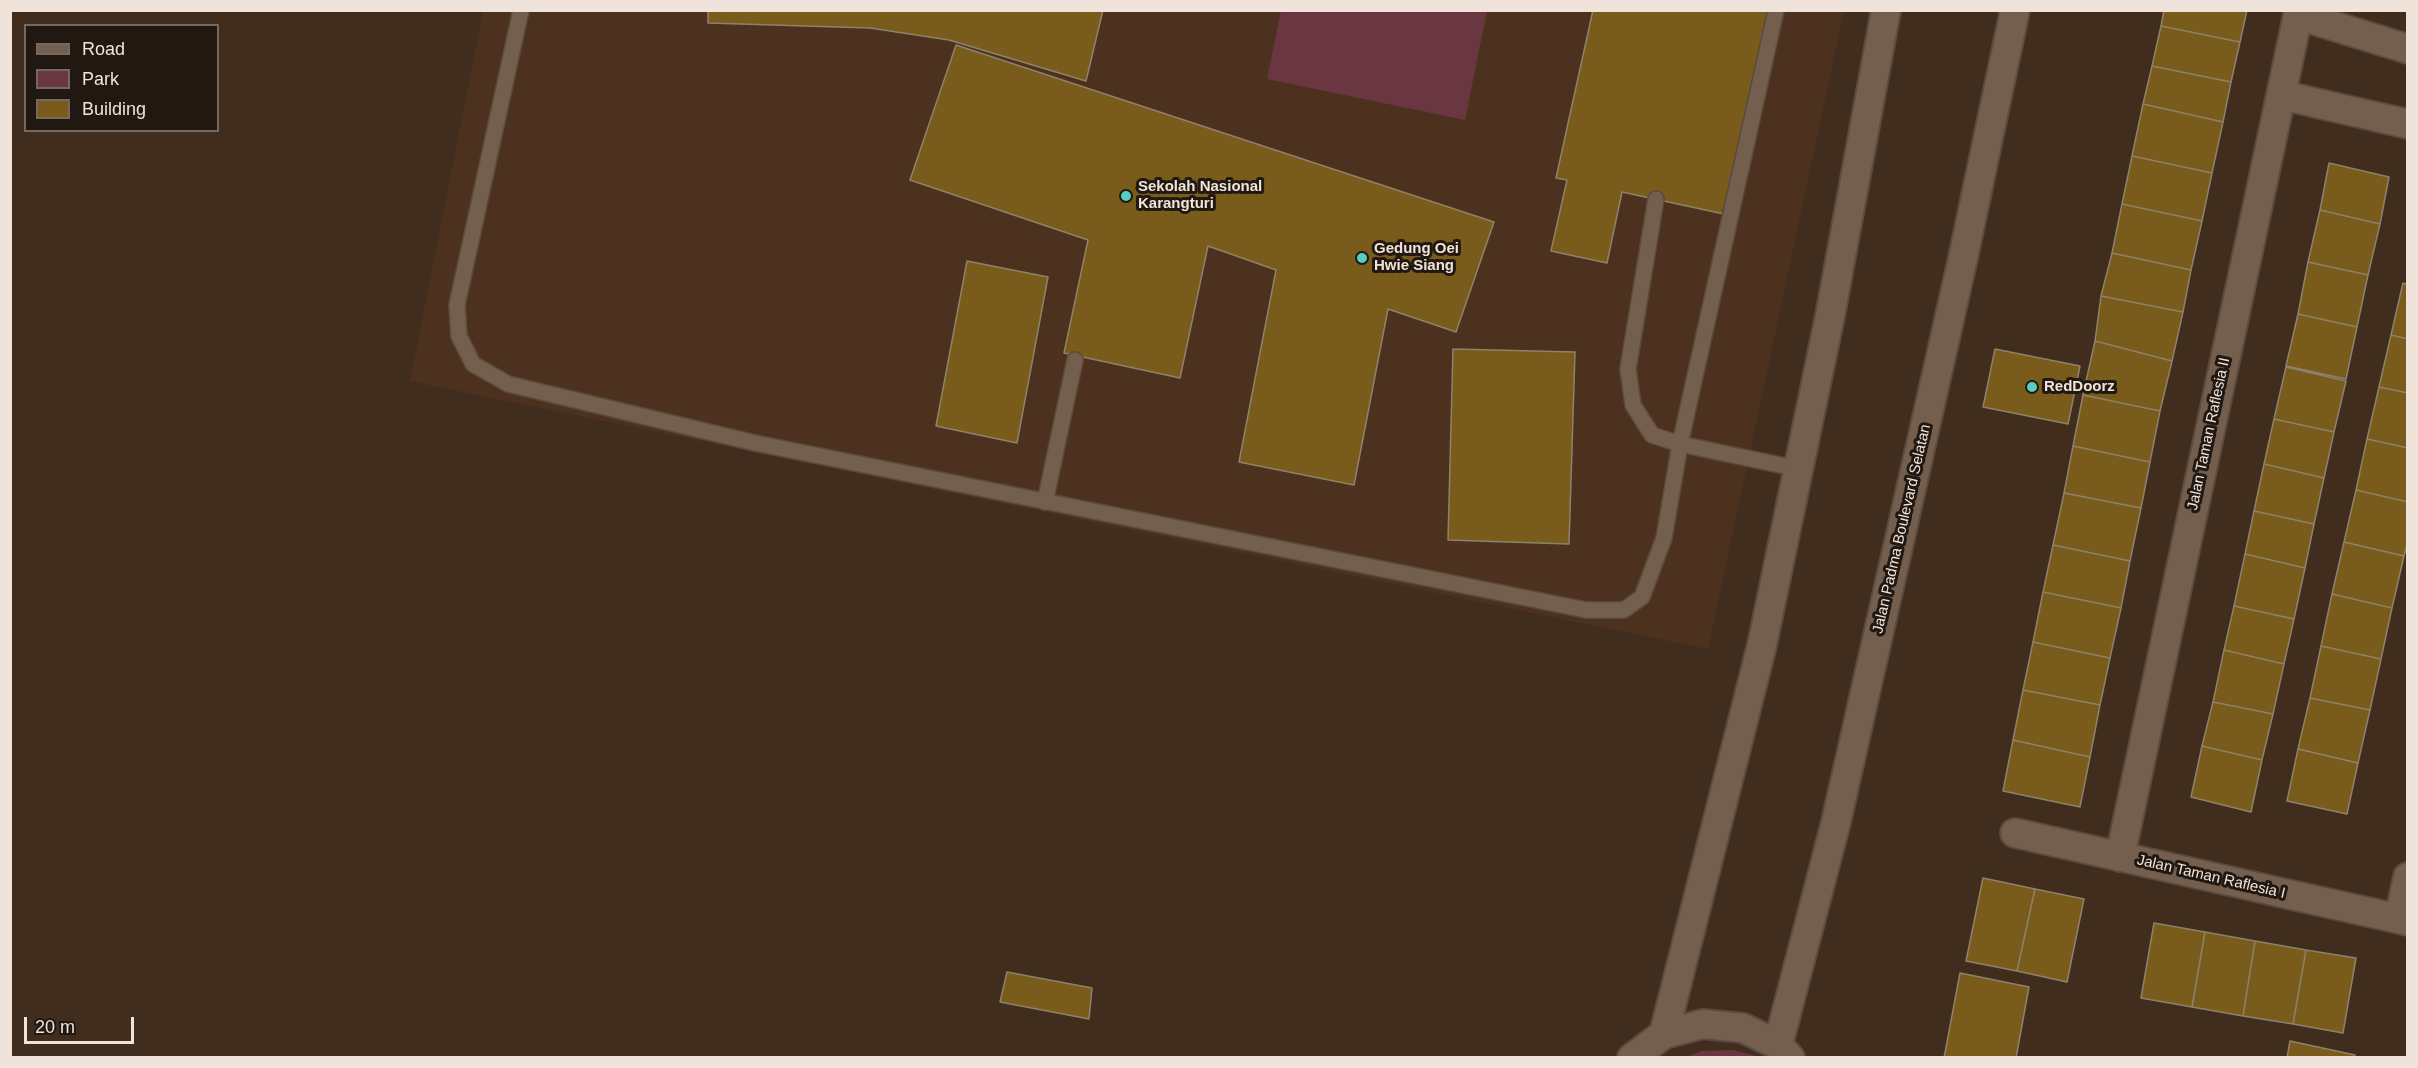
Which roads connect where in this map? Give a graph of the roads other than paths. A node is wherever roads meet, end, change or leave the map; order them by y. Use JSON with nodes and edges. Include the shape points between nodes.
{"nodes":[{"id":1,"x":521,"y":10,"type":"edge"},
{"id":2,"x":1776,"y":10,"type":"edge"},
{"id":3,"x":1886,"y":10,"type":"edge"},
{"id":4,"x":2015,"y":10,"type":"edge"},
{"id":5,"x":2298,"y":13,"type":"edge"},
{"id":6,"x":2408,"y":49,"type":"edge"},
{"id":7,"x":2281,"y":94,"type":"junction"},
{"id":8,"x":2408,"y":124,"type":"edge"},
{"id":9,"x":1656,"y":199,"type":"dead end"},
{"id":10,"x":1075,"y":360,"type":"dead end"},
{"id":11,"x":1680,"y":444,"type":"junction"},
{"id":12,"x":1799,"y":469,"type":"junction"},
{"id":13,"x":1045,"y":502,"type":"junction"},
{"id":14,"x":2015,"y":833,"type":"dead end"},
{"id":15,"x":2120,"y":857,"type":"junction"},
{"id":16,"x":2408,"y":877,"type":"edge"},
{"id":17,"x":2403,"y":920,"type":"edge"},
{"id":18,"x":1664,"y":1034,"type":"junction"},
{"id":19,"x":1784,"y":1051,"type":"edge"},
{"id":20,"x":1632,"y":1058,"type":"edge"}],
"edges":[{"from":1,"to":13,"type":"lane","via":[[457,305],[459,336],[473,364],[508,384],[755,444]]},
{"from":2,"to":11,"type":"lane"},
{"from":3,"to":12,"type":"street"},
{"from":4,"to":19,"type":"street","name":"Jalan Padma Boulevard Selatan"},
{"from":5,"to":6,"type":"street"},
{"from":5,"to":7,"type":"street","name":"Jalan Taman Raflesia II"},
{"from":7,"to":8,"type":"street"},
{"from":7,"to":15,"type":"street","name":"Jalan Taman Raflesia II"},
{"from":9,"to":11,"type":"lane","via":[[1628,369],[1633,405],[1652,435]]},
{"from":10,"to":13,"type":"lane"},
{"from":11,"to":12,"type":"lane"},
{"from":11,"to":13,"type":"lane","via":[[1664,538],[1642,597],[1624,610],[1586,610]]},
{"from":12,"to":18,"type":"street","via":[[1762,645]]},
{"from":14,"to":15,"type":"street","name":"Jalan Taman Raflesia I"},
{"from":15,"to":17,"type":"street","name":"Jalan Taman Raflesia I"},
{"from":16,"to":17,"type":"street"},
{"from":18,"to":19,"type":"street","via":[[1703,1024],[1743,1028]]},
{"from":18,"to":20,"type":"street"}]}
